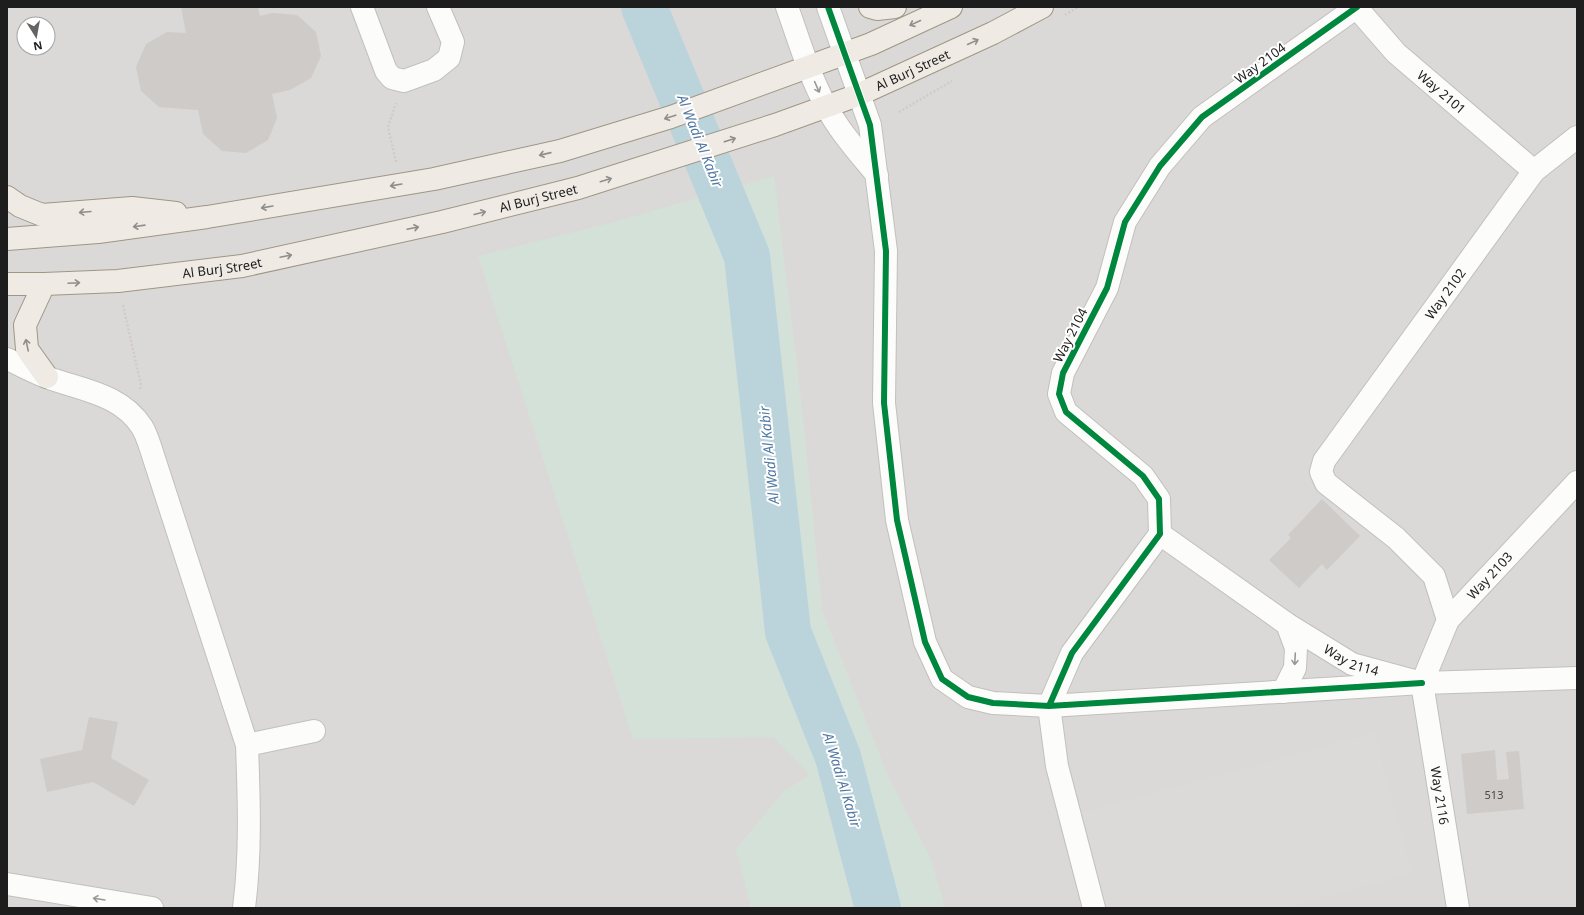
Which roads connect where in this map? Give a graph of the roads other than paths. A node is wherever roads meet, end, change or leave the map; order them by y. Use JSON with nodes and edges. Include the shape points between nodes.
{"nodes":[{"id":1,"x":362,"y":7,"type":"edge"},
{"id":2,"x":438,"y":7,"type":"edge"},
{"id":3,"x":787,"y":7,"type":"edge"},
{"id":4,"x":828,"y":7,"type":"edge"},
{"id":5,"x":870,"y":7,"type":"edge"},
{"id":6,"x":896,"y":7,"type":"edge"},
{"id":7,"x":951,"y":7,"type":"edge"},
{"id":8,"x":1042,"y":7,"type":"edge"},
{"id":9,"x":1356,"y":7,"type":"edge"},
{"id":10,"x":844,"y":53,"type":"junction"},
{"id":11,"x":808,"y":66,"type":"junction"},
{"id":12,"x":858,"y":95,"type":"junction"},
{"id":13,"x":826,"y":107,"type":"junction"},
{"id":14,"x":1577,"y":138,"type":"edge"},
{"id":15,"x":1534,"y":171,"type":"junction"},
{"id":16,"x":877,"y":174,"type":"junction"},
{"id":17,"x":7,"y":197,"type":"edge"},
{"id":18,"x":207,"y":217,"type":"junction"},
{"id":19,"x":7,"y":239,"type":"edge"},
{"id":20,"x":7,"y":284,"type":"edge"},
{"id":21,"x":44,"y":284,"type":"junction"},
{"id":22,"x":7,"y":359,"type":"edge"},
{"id":23,"x":7,"y":372,"type":"edge"},
{"id":24,"x":47,"y":378,"type":"junction"},
{"id":25,"x":1577,"y":482,"type":"edge"},
{"id":26,"x":1160,"y":534,"type":"junction"},
{"id":27,"x":1448,"y":620,"type":"junction"},
{"id":28,"x":1287,"y":624,"type":"junction"},
{"id":29,"x":1577,"y":678,"type":"edge"},
{"id":30,"x":1422,"y":683,"type":"junction"},
{"id":31,"x":1283,"y":692,"type":"junction"},
{"id":32,"x":1049,"y":706,"type":"junction"},
{"id":33,"x":314,"y":732,"type":"dead end"},
{"id":34,"x":247,"y":745,"type":"junction"},
{"id":35,"x":7,"y":884,"type":"edge"},
{"id":36,"x":152,"y":908,"type":"edge"},
{"id":37,"x":244,"y":908,"type":"edge"},
{"id":38,"x":1094,"y":908,"type":"edge"},
{"id":39,"x":1458,"y":908,"type":"edge"}],
"edges":[{"from":1,"to":2,"type":"street","via":[[386,71],[392,78],[404,80],[434,70],[449,58],[453,42]]},
{"from":3,"to":11,"type":"street"},
{"from":4,"to":10,"type":"street"},
{"from":5,"to":6,"type":"main road","via":[[877,10]]},
{"from":7,"to":10,"type":"main road","one_way":true,"via":[[872,44]]},
{"from":12,"to":8,"type":"main road","name":"Al Burj Street","one_way":true,"via":[[993,33]]},
{"from":9,"to":15,"type":"street","name":"Way 2101","via":[[1396,53]]},
{"from":9,"to":26,"type":"street","name":"Way 2104","via":[[1202,117],[1160,166],[1125,222],[1107,288],[1063,372],[1059,394],[1066,412],[1143,476],[1159,499]]},
{"from":10,"to":11,"type":"main road"},
{"from":10,"to":12,"type":"street"},
{"from":11,"to":13,"type":"street","one_way":true},
{"from":11,"to":18,"type":"main road","one_way":true,"via":[[671,117],[560,151],[434,179]]},
{"from":12,"to":13,"type":"main road","name":"Al Burj Street"},
{"from":12,"to":16,"type":"street","via":[[870,125]]},
{"from":13,"to":16,"type":"street","via":[[844,135]]},
{"from":21,"to":13,"type":"main road","name":"Al Burj Street","one_way":true,"via":[[118,281],[242,266],[442,222],[578,188]]},
{"from":14,"to":15,"type":"street","name":"Way 2102"},
{"from":15,"to":27,"type":"street","name":"Way 2102","via":[[1324,460],[1322,472],[1326,484],[1396,538],[1434,576]]},
{"from":16,"to":32,"type":"street","via":[[886,251],[884,404],[897,520],[925,642],[942,679],[968,697],[993,703]]},
{"from":18,"to":17,"type":"main road","one_way":true,"via":[[132,208],[42,215],[20,206]]},
{"from":18,"to":19,"type":"main road","one_way":true,"via":[[98,232]]},
{"from":20,"to":21,"type":"main road","name":"Al Burj Street"},
{"from":24,"to":21,"type":"main road","one_way":true,"via":[[27,348],[25,325]]},
{"from":22,"to":24,"type":"street"},
{"from":23,"to":24,"type":"street"},
{"from":24,"to":34,"type":"street","via":[[116,401],[142,427]]},
{"from":25,"to":27,"type":"street","name":"Way 2103"},
{"from":26,"to":28,"type":"street","name":"Way 2114"},
{"from":26,"to":32,"type":"street","via":[[1072,653]]},
{"from":27,"to":30,"type":"street","name":"Way 2103"},
{"from":28,"to":30,"type":"street","name":"Way 2114","via":[[1352,664]]},
{"from":28,"to":31,"type":"street","one_way":true,"via":[[1296,648],[1295,668]]},
{"from":29,"to":30,"type":"street","name":"Way 2114"},
{"from":30,"to":31,"type":"street"},
{"from":30,"to":39,"type":"street","name":"Way 2116"},
{"from":31,"to":32,"type":"street"},
{"from":32,"to":38,"type":"street","via":[[1057,766]]},
{"from":33,"to":34,"type":"street"},
{"from":34,"to":37,"type":"street","via":[[248,880]]},
{"from":36,"to":35,"type":"street","one_way":true}]}
